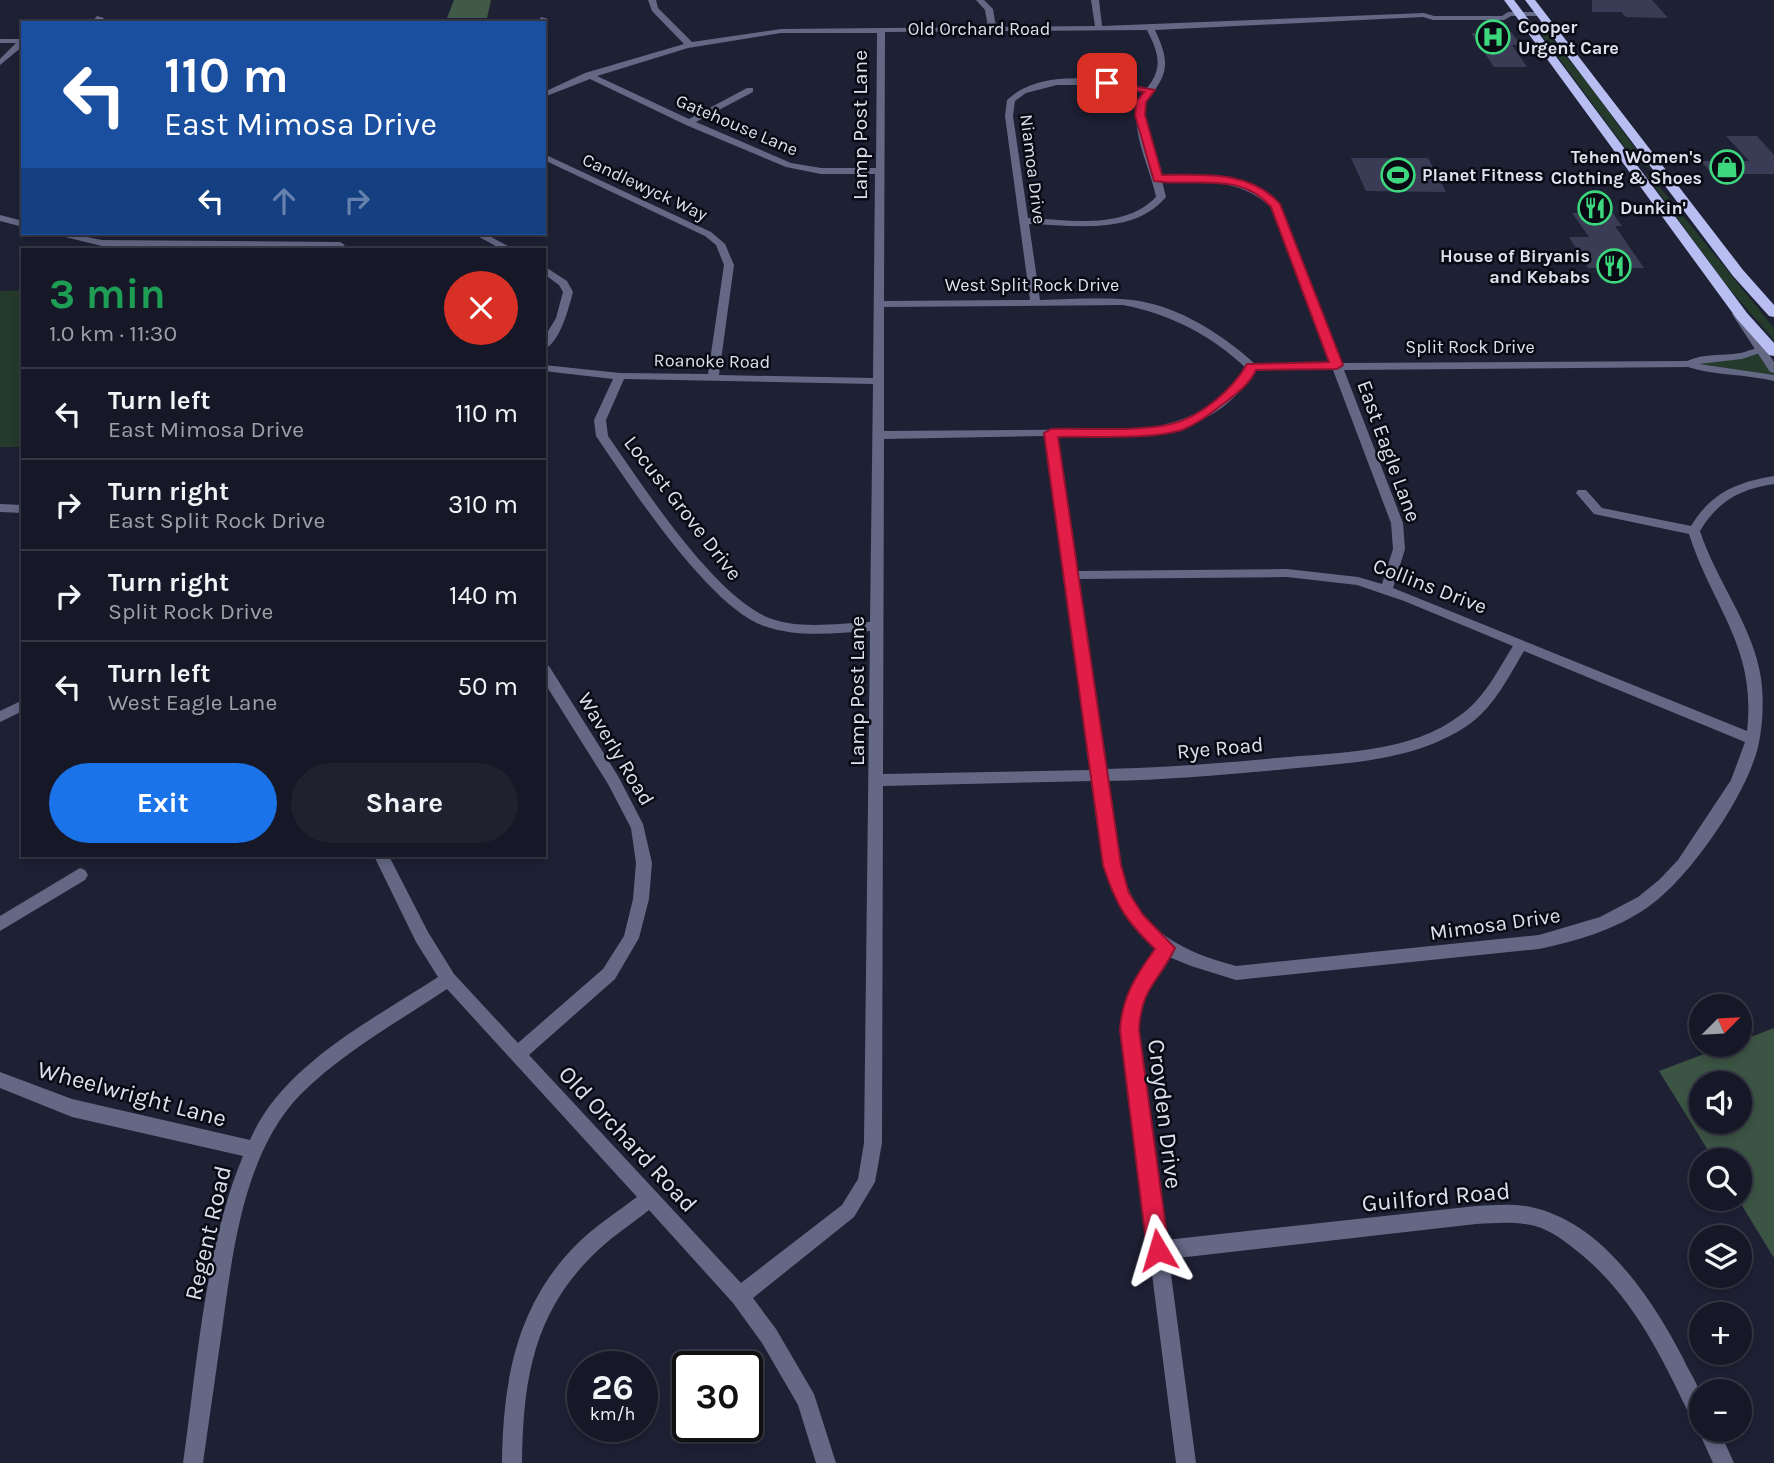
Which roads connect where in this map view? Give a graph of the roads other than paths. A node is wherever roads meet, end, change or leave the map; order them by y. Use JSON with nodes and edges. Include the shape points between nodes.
{"nodes":[{"id":1,"x":652,"y":0,"type":"edge"},
{"id":2,"x":980,"y":0,"type":"edge"},
{"id":3,"x":1095,"y":0,"type":"edge"},
{"id":4,"x":1510,"y":0,"type":"edge"},
{"id":5,"x":1531,"y":0,"type":"edge"},
{"id":6,"x":1515,"y":14,"type":"junction"},
{"id":7,"x":1541,"y":14,"type":"junction"},
{"id":8,"x":992,"y":28,"type":"junction"},
{"id":9,"x":1150,"y":28,"type":"junction"},
{"id":10,"x":881,"y":29,"type":"junction"},
{"id":11,"x":1099,"y":29,"type":"junction"},
{"id":12,"x":0,"y":41,"type":"edge"},
{"id":13,"x":21,"y":41,"type":"edge"},
{"id":14,"x":21,"y":43,"type":"edge"},
{"id":15,"x":689,"y":44,"type":"junction"},
{"id":16,"x":0,"y":63,"type":"edge"},
{"id":17,"x":588,"y":75,"type":"junction"},
{"id":18,"x":750,"y":90,"type":"dead end"},
{"id":19,"x":1150,"y":90,"type":"junction"},
{"id":20,"x":546,"y":94,"type":"edge"},
{"id":21,"x":689,"y":123,"type":"junction"},
{"id":22,"x":546,"y":158,"type":"edge"},
{"id":23,"x":1629,"y":161,"type":"junction"},
{"id":24,"x":881,"y":171,"type":"junction"},
{"id":25,"x":1158,"y":178,"type":"junction"},
{"id":26,"x":1671,"y":186,"type":"junction"},
{"id":27,"x":0,"y":218,"type":"edge"},
{"id":28,"x":1024,"y":221,"type":"junction"},
{"id":29,"x":21,"y":223,"type":"edge"},
{"id":30,"x":64,"y":235,"type":"edge"},
{"id":31,"x":211,"y":235,"type":"edge"},
{"id":32,"x":481,"y":235,"type":"edge"},
{"id":33,"x":204,"y":244,"type":"junction"},
{"id":34,"x":339,"y":248,"type":"edge"},
{"id":35,"x":506,"y":248,"type":"edge"},
{"id":36,"x":546,"y":270,"type":"edge"},
{"id":37,"x":1726,"y":295,"type":"junction"},
{"id":38,"x":1035,"y":302,"type":"junction"},
{"id":39,"x":880,"y":304,"type":"junction"},
{"id":40,"x":1774,"y":313,"type":"edge"},
{"id":41,"x":546,"y":343,"type":"edge"},
{"id":42,"x":1759,"y":350,"type":"junction"},
{"id":43,"x":1774,"y":352,"type":"edge"},
{"id":44,"x":1689,"y":364,"type":"junction"},
{"id":45,"x":1337,"y":365,"type":"junction"},
{"id":46,"x":1252,"y":366,"type":"junction"},
{"id":47,"x":546,"y":368,"type":"edge"},
{"id":48,"x":1774,"y":370,"type":"edge"},
{"id":49,"x":620,"y":376,"type":"junction"},
{"id":50,"x":1774,"y":378,"type":"edge"},
{"id":51,"x":713,"y":379,"type":"junction"},
{"id":52,"x":879,"y":381,"type":"junction"},
{"id":53,"x":1051,"y":433,"type":"junction"},
{"id":54,"x":878,"y":435,"type":"junction"},
{"id":55,"x":1774,"y":480,"type":"edge"},
{"id":56,"x":1582,"y":494,"type":"dead end"},
{"id":57,"x":0,"y":508,"type":"edge"},
{"id":58,"x":21,"y":509,"type":"edge"},
{"id":59,"x":1695,"y":531,"type":"junction"},
{"id":60,"x":1072,"y":575,"type":"junction"},
{"id":61,"x":1386,"y":589,"type":"junction"},
{"id":62,"x":878,"y":626,"type":"junction"},
{"id":63,"x":1521,"y":644,"type":"junction"},
{"id":64,"x":546,"y":673,"type":"edge"},
{"id":65,"x":21,"y":706,"type":"edge"},
{"id":66,"x":0,"y":718,"type":"edge"},
{"id":67,"x":1752,"y":739,"type":"junction"},
{"id":68,"x":1098,"y":776,"type":"junction"},
{"id":69,"x":877,"y":780,"type":"junction"},
{"id":70,"x":382,"y":857,"type":"edge"},
{"id":71,"x":80,"y":874,"type":"dead end"},
{"id":72,"x":0,"y":924,"type":"edge"},
{"id":73,"x":1166,"y":948,"type":"junction"},
{"id":74,"x":448,"y":979,"type":"junction"},
{"id":75,"x":516,"y":1055,"type":"junction"},
{"id":76,"x":0,"y":1080,"type":"edge"},
{"id":77,"x":254,"y":1150,"type":"junction"},
{"id":78,"x":650,"y":1198,"type":"junction"},
{"id":79,"x":1158,"y":1250,"type":"junction"},
{"id":80,"x":740,"y":1296,"type":"junction"},
{"id":81,"x":1689,"y":1393,"type":"edge"},
{"id":82,"x":1714,"y":1442,"type":"edge"},
{"id":83,"x":193,"y":1463,"type":"edge"},
{"id":84,"x":512,"y":1463,"type":"edge"},
{"id":85,"x":826,"y":1463,"type":"edge"},
{"id":86,"x":1186,"y":1463,"type":"edge"},
{"id":87,"x":1724,"y":1463,"type":"edge"}],
"edges":[{"from":1,"to":15,"type":"street"},
{"from":2,"to":8,"type":"street","via":[[989,9]]},
{"from":3,"to":11,"type":"street"},
{"from":4,"to":6,"type":"highway"},
{"from":5,"to":7,"type":"highway"},
{"from":6,"to":7,"type":"street","name":"Old Orchard Road"},
{"from":6,"to":9,"type":"street","name":"Old Orchard Road","via":[[1504,18],[1424,15]]},
{"from":6,"to":23,"type":"highway"},
{"from":7,"to":26,"type":"highway"},
{"from":8,"to":10,"type":"street","name":"Old Orchard Road"},
{"from":8,"to":11,"type":"street","name":"Old Orchard Road"},
{"from":9,"to":11,"type":"street","name":"Old Orchard Road"},
{"from":9,"to":19,"type":"street","via":[[1163,64]]},
{"from":10,"to":15,"type":"street","name":"Old Orchard Road","via":[[780,31]]},
{"from":10,"to":24,"type":"street","name":"Lamp Post Lane"},
{"from":12,"to":13,"type":"street"},
{"from":14,"to":16,"type":"street"},
{"from":15,"to":17,"type":"street","name":"Old Orchard Road"},
{"from":17,"to":20,"type":"street","name":"Old Orchard Road"},
{"from":17,"to":21,"type":"street","name":"Gatehouse Lane"},
{"from":18,"to":21,"type":"street"},
{"from":19,"to":25,"type":"street","via":[[1141,102],[1140,115]]},
{"from":19,"to":28,"type":"street","name":"Niamoa Drive","via":[[1107,83],[1062,83],[1037,86],[1011,100],[1009,116]]},
{"from":21,"to":24,"type":"street","name":"Gatehouse Lane","via":[[789,165],[821,171]]},
{"from":22,"to":51,"type":"street","name":"Candlewyck Way","via":[[708,234],[719,244],[729,265]]},
{"from":23,"to":26,"type":"highway"},
{"from":23,"to":37,"type":"highway"},
{"from":24,"to":39,"type":"street","name":"Lamp Post Lane"},
{"from":25,"to":28,"type":"street","via":[[1161,197],[1138,216],[1110,221]]},
{"from":25,"to":45,"type":"street","name":"East Eagle Lane","via":[[1222,178],[1267,196],[1276,207]]},
{"from":26,"to":40,"type":"highway"},
{"from":27,"to":29,"type":"street"},
{"from":28,"to":38,"type":"street","name":"Niamoa Drive"},
{"from":30,"to":33,"type":"street","via":[[102,243]]},
{"from":31,"to":33,"type":"street"},
{"from":32,"to":35,"type":"street"},
{"from":33,"to":34,"type":"street"},
{"from":36,"to":41,"type":"street","via":[[568,292],[561,318]]},
{"from":37,"to":42,"type":"street"},
{"from":37,"to":43,"type":"highway"},
{"from":38,"to":39,"type":"street","name":"West Split Rock Drive"},
{"from":38,"to":46,"type":"street","name":"West Split Rock Drive","via":[[1122,302],[1154,308],[1236,351]]},
{"from":39,"to":52,"type":"street","name":"Lamp Post Lane"},
{"from":42,"to":44,"type":"street","name":"Split Rock Drive","via":[[1749,356],[1699,358]]},
{"from":42,"to":48,"type":"street"},
{"from":44,"to":45,"type":"street","name":"Split Rock Drive"},
{"from":44,"to":50,"type":"street","name":"Split Rock Drive","via":[[1707,371],[1747,371]]},
{"from":45,"to":46,"type":"street","name":"Split Rock Drive"},
{"from":45,"to":61,"type":"street","name":"East Eagle Lane","via":[[1401,538],[1400,555]]},
{"from":46,"to":53,"type":"street","via":[[1230,393],[1177,427]]},
{"from":47,"to":49,"type":"street","name":"Roanoke Road"},
{"from":49,"to":51,"type":"street","name":"Roanoke Road"},
{"from":49,"to":62,"type":"street","name":"Locust Grove Drive","via":[[600,420],[601,436],[720,590],[750,616],[768,623],[797,629]]},
{"from":51,"to":52,"type":"street","name":"Roanoke Road"},
{"from":52,"to":54,"type":"street","name":"Lamp Post Lane"},
{"from":53,"to":54,"type":"street"},
{"from":53,"to":60,"type":"street","name":"Mimosa Drive"},
{"from":54,"to":62,"type":"street","name":"Lamp Post Lane"},
{"from":55,"to":59,"type":"street","via":[[1723,495]]},
{"from":56,"to":59,"type":"street","via":[[1598,511]]},
{"from":57,"to":58,"type":"street"},
{"from":59,"to":67,"type":"street","name":"Mimosa Drive","via":[[1707,569],[1736,620],[1752,663],[1757,701]]},
{"from":60,"to":61,"type":"street","name":"Collins Drive","via":[[1287,573],[1358,580]]},
{"from":60,"to":68,"type":"street","name":"Mimosa Drive"},
{"from":61,"to":63,"type":"street","name":"Collins Drive"},
{"from":62,"to":69,"type":"street","name":"Lamp Post Lane"},
{"from":63,"to":67,"type":"street","name":"Collins Drive"},
{"from":63,"to":68,"type":"street","name":"Rye Road","via":[[1490,695],[1467,718],[1435,737],[1401,749],[1169,774]]},
{"from":64,"to":75,"type":"street","name":"Waverly Road","via":[[638,828],[644,863],[631,938],[609,974]]},
{"from":65,"to":66,"type":"street"},
{"from":67,"to":73,"type":"street","name":"Mimosa Drive","via":[[1743,771],[1681,868],[1641,903],[1587,931],[1528,944],[1236,973],[1200,965]]},
{"from":68,"to":69,"type":"street","name":"Rye Road"},
{"from":68,"to":73,"type":"street","name":"Mimosa Drive","via":[[1121,895],[1137,920]]},
{"from":69,"to":80,"type":"street","name":"Lamp Post Lane","via":[[873,1143],[866,1182],[848,1211]]},
{"from":70,"to":74,"type":"street","name":"Old Orchard Road"},
{"from":71,"to":72,"type":"street"},
{"from":73,"to":79,"type":"street","name":"Croyden Drive","via":[[1138,988],[1129,1030]]},
{"from":74,"to":75,"type":"street","name":"Old Orchard Road"},
{"from":74,"to":77,"type":"street","name":"Regent Road","via":[[324,1062],[293,1090],[265,1126]]},
{"from":75,"to":78,"type":"street","name":"Old Orchard Road"},
{"from":76,"to":77,"type":"street","name":"Wheelwright Lane","via":[[72,1108]]},
{"from":77,"to":83,"type":"street","name":"Regent Road","via":[[241,1183],[220,1273]]},
{"from":78,"to":80,"type":"street","name":"Old Orchard Road"},
{"from":78,"to":84,"type":"street","via":[[577,1258],[546,1301],[523,1347],[512,1405]]},
{"from":79,"to":81,"type":"street","name":"Guilford Road","via":[[1476,1215],[1537,1218],[1597,1253],[1629,1284]]},
{"from":79,"to":86,"type":"street","name":"Croyden Drive"},
{"from":80,"to":85,"type":"street","name":"Old Orchard Road","via":[[807,1401]]},
{"from":82,"to":87,"type":"street"}]}
